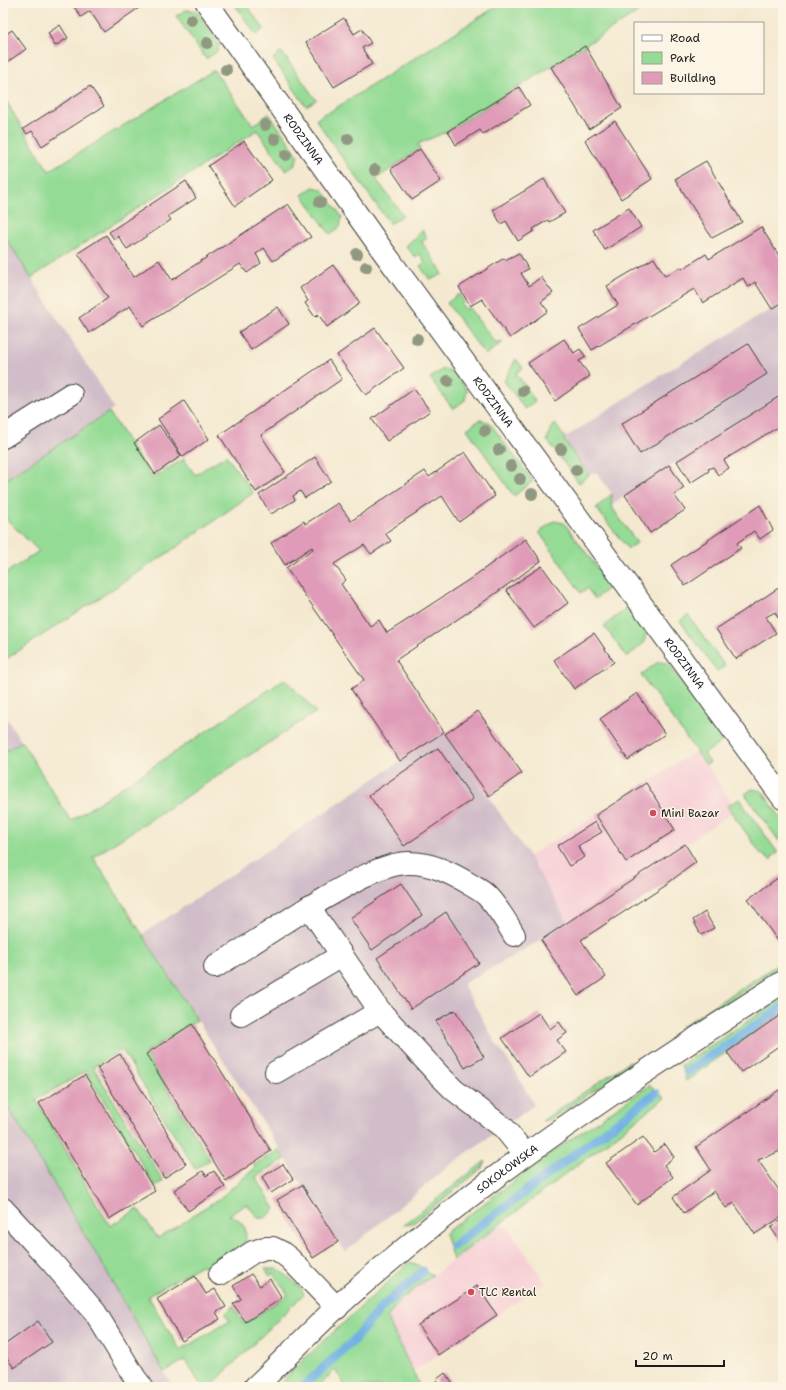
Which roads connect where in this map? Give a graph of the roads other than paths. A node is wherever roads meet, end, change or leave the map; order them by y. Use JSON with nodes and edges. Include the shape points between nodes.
{"nodes":[{"id":1,"x":207,"y":3,"type":"edge"},
{"id":2,"x":71,"y":394,"type":"dead end"},
{"id":3,"x":3,"y":437,"type":"edge"},
{"id":4,"x":783,"y":798,"type":"edge"},
{"id":5,"x":309,"y":907,"type":"junction"},
{"id":6,"x":514,"y":934,"type":"dead end"},
{"id":7,"x":342,"y":955,"type":"junction"},
{"id":8,"x":215,"y":967,"type":"dead end"},
{"id":9,"x":783,"y":982,"type":"edge"},
{"id":10,"x":380,"y":1011,"type":"junction"},
{"id":11,"x":241,"y":1015,"type":"dead end"},
{"id":12,"x":276,"y":1072,"type":"dead end"},
{"id":13,"x":525,"y":1154,"type":"junction"},
{"id":14,"x":3,"y":1209,"type":"edge"},
{"id":15,"x":220,"y":1274,"type":"dead end"},
{"id":16,"x":337,"y":1308,"type":"junction"},
{"id":17,"x":142,"y":1387,"type":"edge"},
{"id":18,"x":255,"y":1387,"type":"edge"}],
"edges":[{"from":1,"to":4,"type":"street","name":"RODZINNA","via":[[383,251]]},
{"from":2,"to":3,"type":"street"},
{"from":5,"to":6,"type":"street","via":[[353,882],[387,867],[408,863],[434,866],[485,894]]},
{"from":5,"to":7,"type":"street"},
{"from":5,"to":8,"type":"street"},
{"from":7,"to":10,"type":"street"},
{"from":7,"to":11,"type":"street"},
{"from":9,"to":13,"type":"street","name":"SOKOŁOWSKA","via":[[684,1045]]},
{"from":10,"to":12,"type":"street"},
{"from":10,"to":13,"type":"street","via":[[454,1090],[504,1128]]},
{"from":13,"to":16,"type":"street","name":"SOKOŁOWSKA","via":[[430,1227]]},
{"from":14,"to":17,"type":"street","via":[[91,1308]]},
{"from":15,"to":16,"type":"street","via":[[254,1252],[273,1248],[290,1259]]},
{"from":16,"to":18,"type":"street","name":"SOKOŁOWSKA"}]}
